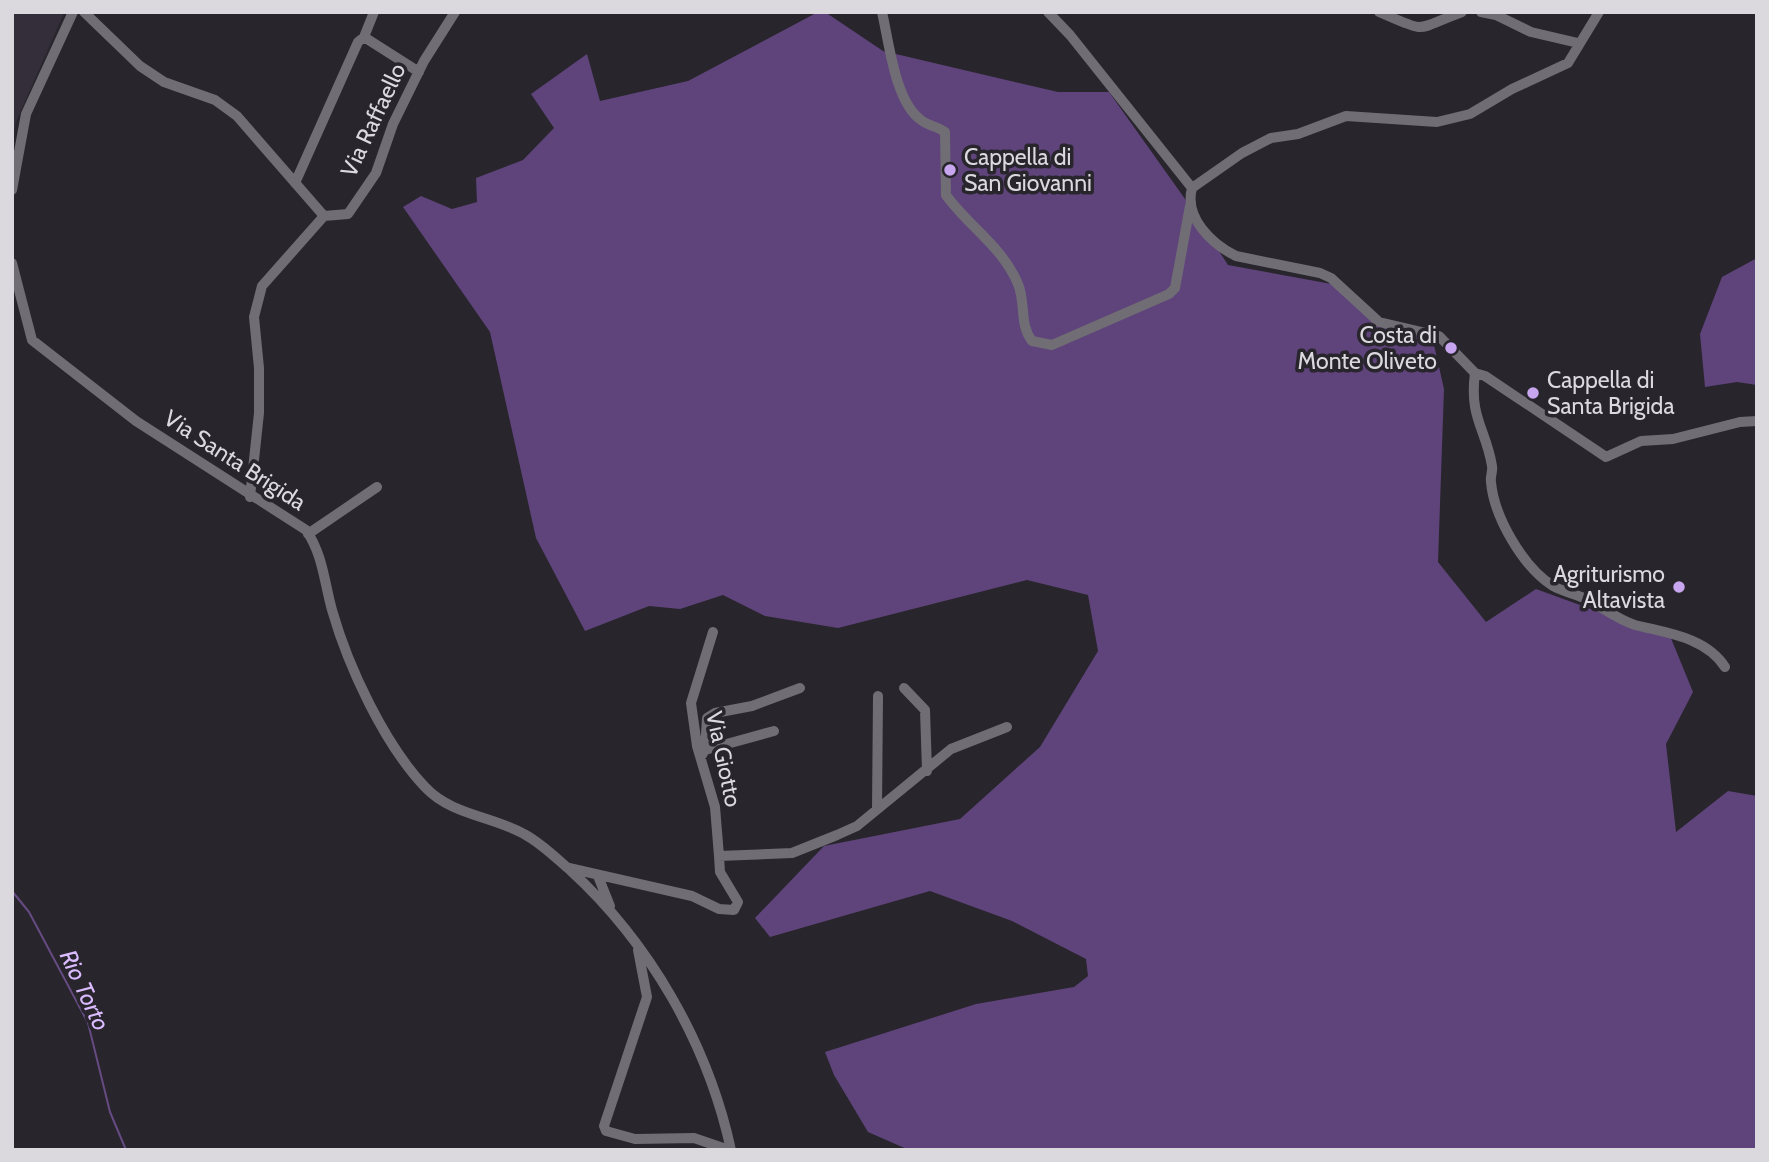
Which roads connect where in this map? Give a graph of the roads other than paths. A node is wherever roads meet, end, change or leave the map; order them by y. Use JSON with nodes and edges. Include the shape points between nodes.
{"nodes":[{"id":1,"x":73,"y":12,"type":"edge"},
{"id":2,"x":84,"y":12,"type":"edge"},
{"id":3,"x":374,"y":12,"type":"edge"},
{"id":4,"x":455,"y":12,"type":"edge"},
{"id":5,"x":882,"y":12,"type":"edge"},
{"id":6,"x":1048,"y":12,"type":"edge"},
{"id":7,"x":1380,"y":12,"type":"edge"},
{"id":8,"x":1462,"y":12,"type":"edge"},
{"id":9,"x":1481,"y":12,"type":"edge"},
{"id":10,"x":1599,"y":12,"type":"edge"},
{"id":11,"x":364,"y":37,"type":"junction"},
{"id":12,"x":1578,"y":43,"type":"junction"},
{"id":13,"x":418,"y":72,"type":"junction"},
{"id":14,"x":295,"y":183,"type":"junction"},
{"id":15,"x":1192,"y":188,"type":"junction"},
{"id":16,"x":12,"y":190,"type":"edge"},
{"id":17,"x":1190,"y":206,"type":"junction"},
{"id":18,"x":324,"y":216,"type":"junction"},
{"id":19,"x":12,"y":263,"type":"edge"},
{"id":20,"x":1475,"y":373,"type":"junction"},
{"id":21,"x":1757,"y":421,"type":"edge"},
{"id":22,"x":377,"y":487,"type":"dead end"},
{"id":23,"x":250,"y":497,"type":"junction"},
{"id":24,"x":308,"y":534,"type":"junction"},
{"id":25,"x":713,"y":632,"type":"dead end"},
{"id":26,"x":1724,"y":667,"type":"dead end"},
{"id":27,"x":800,"y":688,"type":"dead end"},
{"id":28,"x":904,"y":688,"type":"dead end"},
{"id":29,"x":878,"y":696,"type":"dead end"},
{"id":30,"x":1007,"y":727,"type":"dead end"},
{"id":31,"x":774,"y":731,"type":"dead end"},
{"id":32,"x":703,"y":754,"type":"junction"},
{"id":33,"x":927,"y":771,"type":"junction"},
{"id":34,"x":877,"y":809,"type":"junction"},
{"id":35,"x":719,"y":856,"type":"junction"},
{"id":36,"x":567,"y":867,"type":"junction"},
{"id":37,"x":598,"y":876,"type":"junction"},
{"id":38,"x":611,"y":909,"type":"junction"},
{"id":39,"x":636,"y":941,"type":"junction"},
{"id":40,"x":730,"y":1150,"type":"edge"}],
"edges":[{"from":1,"to":16,"type":"street","via":[[26,114]]},
{"from":2,"to":14,"type":"street","via":[[140,66],[164,82],[215,100],[237,116]]},
{"from":3,"to":11,"type":"street"},
{"from":4,"to":13,"type":"street","name":"Via Raffaello"},
{"from":5,"to":17,"type":"street","via":[[904,99],[921,121],[945,132],[946,195],[996,245],[1019,286],[1025,332],[1032,341],[1052,345],[1170,294],[1175,288]]},
{"from":6,"to":15,"type":"street"},
{"from":7,"to":8,"type":"street","via":[[1418,29]]},
{"from":9,"to":12,"type":"street","via":[[1531,32]]},
{"from":10,"to":12,"type":"street"},
{"from":11,"to":13,"type":"street"},
{"from":11,"to":14,"type":"street"},
{"from":12,"to":15,"type":"street","via":[[1568,64],[1453,120],[1346,117],[1271,138]]},
{"from":13,"to":18,"type":"street","name":"Via Raffaello","via":[[376,173],[348,214]]},
{"from":14,"to":18,"type":"street"},
{"from":15,"to":17,"type":"street"},
{"from":17,"to":20,"type":"street","via":[[1208,237],[1225,250],[1331,278],[1379,322],[1439,336]]},
{"from":18,"to":23,"type":"street","name":"Via Raffaello","via":[[262,286],[254,317],[259,413]]},
{"from":19,"to":23,"type":"street","name":"Via Santa Brigida","via":[[33,340],[136,421]]},
{"from":20,"to":21,"type":"street","via":[[1606,457],[1641,441]]},
{"from":20,"to":26,"type":"street","via":[[1476,421],[1489,450],[1494,499],[1526,560],[1553,586],[1632,624],[1694,642],[1718,657]]},
{"from":22,"to":24,"type":"street"},
{"from":23,"to":24,"type":"street","name":"Via Santa Brigida"},
{"from":24,"to":36,"type":"street","name":"Via Santa Brigida","via":[[319,550],[332,610],[357,675],[391,739],[425,788],[454,808],[525,834]]},
{"from":25,"to":32,"type":"street","name":"Via Giotto","via":[[691,703]]},
{"from":27,"to":32,"type":"street","via":[[706,718]]},
{"from":28,"to":33,"type":"street","via":[[925,710]]},
{"from":29,"to":34,"type":"street"},
{"from":30,"to":33,"type":"street","via":[[951,749]]},
{"from":31,"to":32,"type":"street"},
{"from":32,"to":35,"type":"street","name":"Via Giotto","via":[[715,807]]},
{"from":33,"to":34,"type":"street"},
{"from":34,"to":35,"type":"street","via":[[857,826],[792,853]]},
{"from":35,"to":37,"type":"street","name":"Via Giotto","via":[[720,872],[738,902],[729,912],[692,895]]},
{"from":36,"to":37,"type":"street"},
{"from":36,"to":38,"type":"street","name":"Via Santa Brigida"},
{"from":37,"to":38,"type":"street"},
{"from":38,"to":39,"type":"street","name":"Via Santa Brigida"},
{"from":39,"to":40,"type":"street","name":"Via Santa Brigida","via":[[694,1040],[725,1123]]},
{"from":39,"to":40,"type":"street","name":"Via Santa Brigida","via":[[647,997],[606,1131],[635,1139],[694,1138]]}]}
